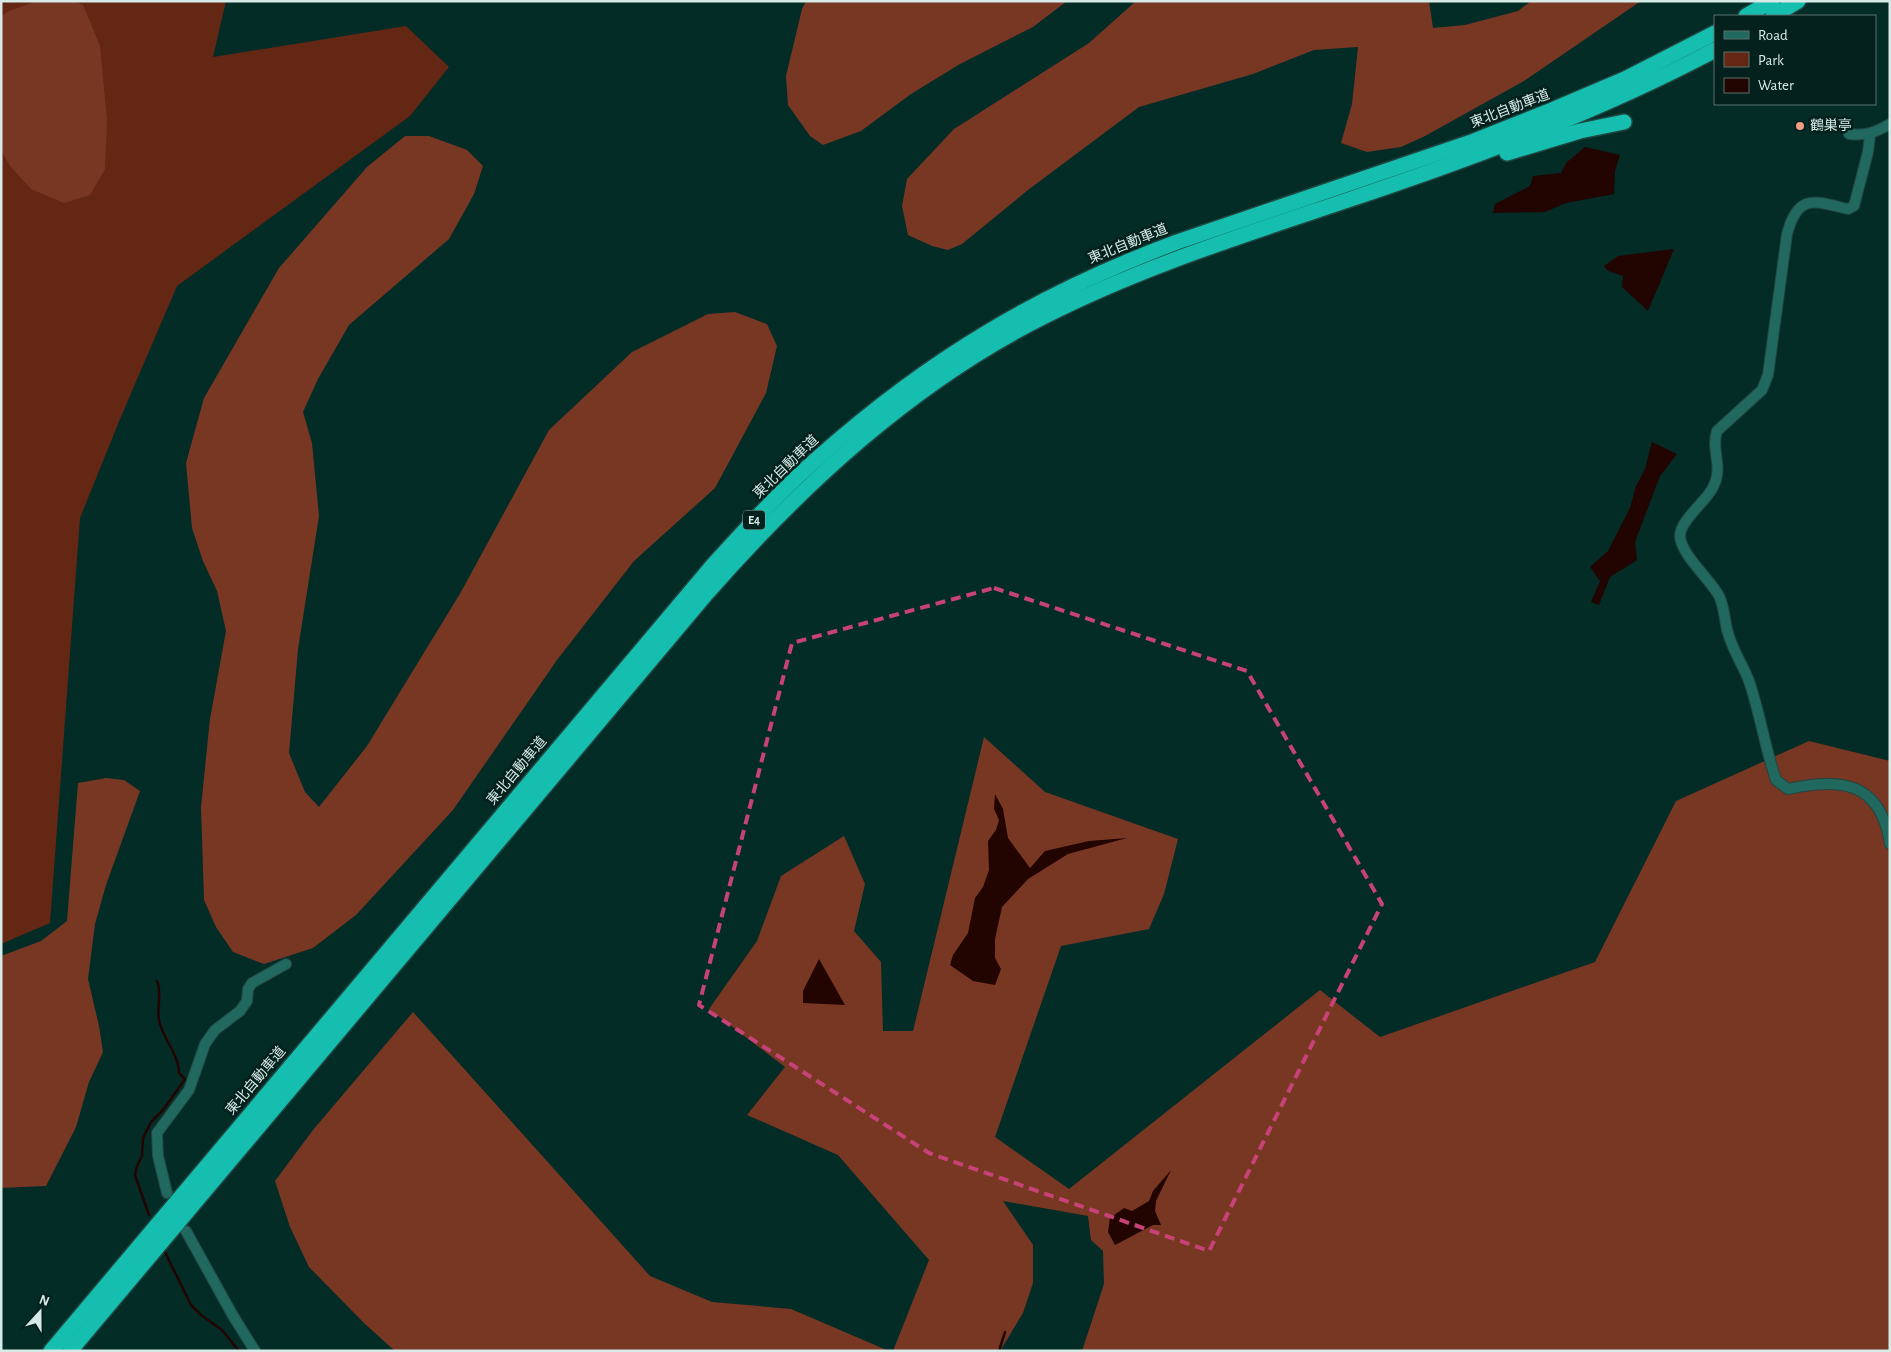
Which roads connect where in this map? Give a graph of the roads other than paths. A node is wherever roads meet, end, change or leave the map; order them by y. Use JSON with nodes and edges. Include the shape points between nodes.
{"nodes":[{"id":1,"x":1761,"y":1,"type":"edge"},
{"id":2,"x":1772,"y":1,"type":"edge"},
{"id":3,"x":1798,"y":1,"type":"edge"},
{"id":4,"x":1743,"y":15,"type":"edge"},
{"id":5,"x":1748,"y":15,"type":"edge"},
{"id":6,"x":1775,"y":15,"type":"edge"},
{"id":7,"x":1714,"y":34,"type":"edge"},
{"id":8,"x":1714,"y":51,"type":"edge"},
{"id":9,"x":1624,"y":122,"type":"dead end"},
{"id":10,"x":1890,"y":124,"type":"edge"},
{"id":11,"x":1850,"y":134,"type":"dead end"},
{"id":12,"x":1870,"y":135,"type":"junction"},
{"id":13,"x":1348,"y":200,"type":"junction"},
{"id":14,"x":1890,"y":844,"type":"edge"},
{"id":15,"x":286,"y":964,"type":"dead end"},
{"id":16,"x":167,"y":1193,"type":"dead end"},
{"id":17,"x":186,"y":1232,"type":"dead end"},
{"id":18,"x":51,"y":1351,"type":"edge"},
{"id":19,"x":70,"y":1351,"type":"edge"},
{"id":20,"x":255,"y":1351,"type":"edge"}],
"edges":[{"from":1,"to":4,"type":"highway"},
{"from":2,"to":5,"type":"highway"},
{"from":3,"to":6,"type":"highway"},
{"from":7,"to":18,"type":"highway","name":"東北自動車道","number":"E4","via":[[1625,79],[1474,141],[1177,242],[1080,282],[1004,321],[938,362],[861,420],[782,492],[707,571]]},
{"from":8,"to":13,"type":"highway","number":"E4","via":[[1616,100],[1449,165]]},
{"from":9,"to":13,"type":"highway","via":[[1536,144],[1415,186]]},
{"from":10,"to":12,"type":"street"},
{"from":11,"to":12,"type":"street"},
{"from":12,"to":14,"type":"street","via":[[1854,206],[1848,209],[1820,202],[1807,204],[1798,208],[1791,219],[1768,375],[1762,390],[1717,431],[1719,472],[1712,489],[1684,525],[1680,536],[1695,565],[1718,594],[1725,611],[1728,633],[1749,682],[1776,780],[1788,789],[1827,782],[1869,795],[1880,810]]},
{"from":13,"to":19,"type":"highway","number":"E4","via":[[1151,268],[1042,317],[948,374],[826,468],[778,515],[701,600]]},
{"from":15,"to":16,"type":"street","via":[[252,983],[240,1011],[215,1030],[205,1044],[189,1090],[157,1133],[158,1156]]},
{"from":17,"to":20,"type":"street"}]}
